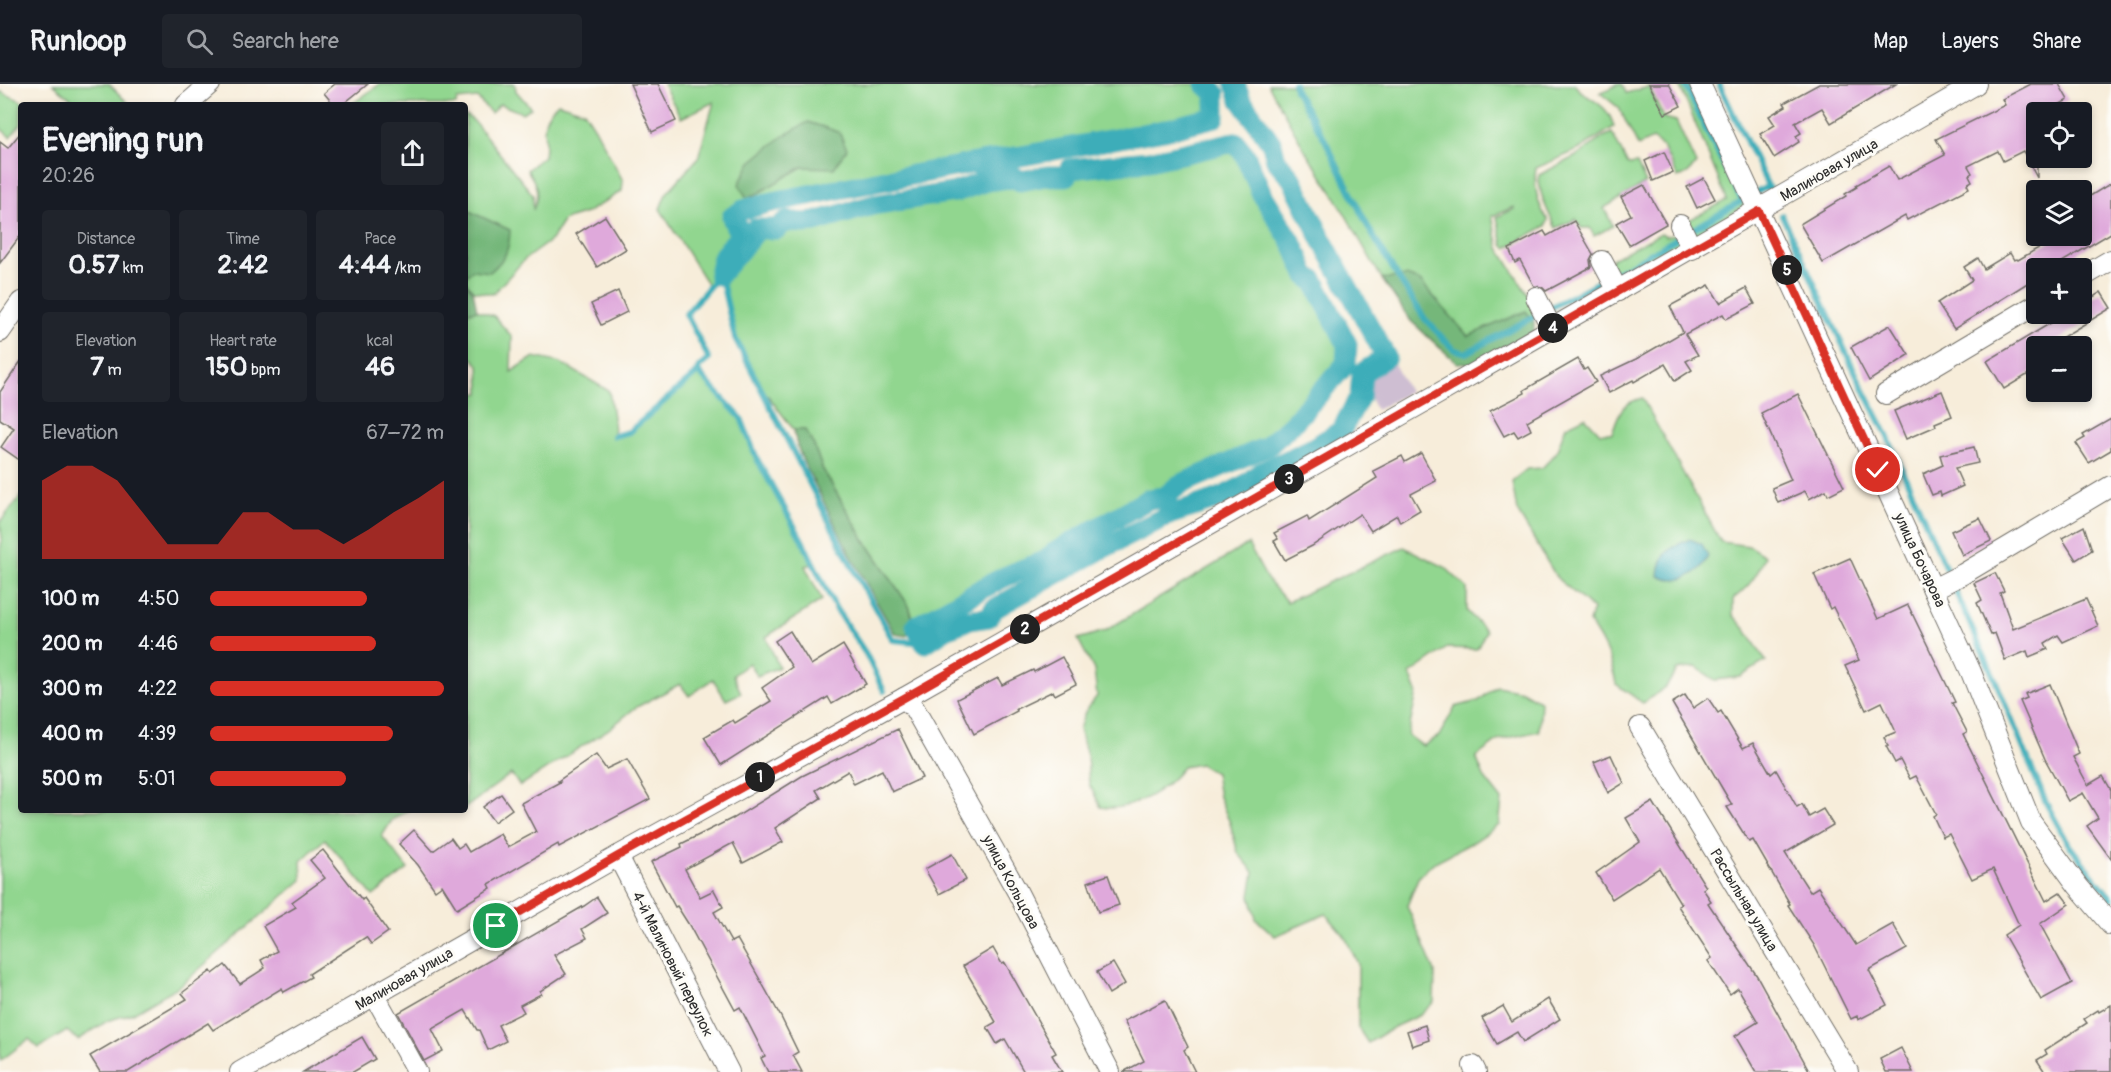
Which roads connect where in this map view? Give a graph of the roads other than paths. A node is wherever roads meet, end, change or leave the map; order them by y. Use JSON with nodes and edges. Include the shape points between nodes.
{"nodes":[{"id":1,"x":210,"y":84,"type":"edge"},
{"id":2,"x":1700,"y":84,"type":"edge"},
{"id":3,"x":1976,"y":84,"type":"edge"},
{"id":4,"x":189,"y":102,"type":"edge"},
{"id":5,"x":1759,"y":211,"type":"junction"},
{"id":6,"x":1680,"y":225,"type":"dead end"},
{"id":7,"x":1692,"y":249,"type":"junction"},
{"id":8,"x":2111,"y":260,"type":"edge"},
{"id":9,"x":1602,"y":261,"type":"dead end"},
{"id":10,"x":2092,"y":271,"type":"edge"},
{"id":11,"x":1618,"y":291,"type":"junction"},
{"id":12,"x":1536,"y":297,"type":"dead end"},
{"id":13,"x":18,"y":306,"type":"edge"},
{"id":14,"x":2026,"y":311,"type":"edge"},
{"id":15,"x":1552,"y":329,"type":"junction"},
{"id":16,"x":0,"y":332,"type":"edge"},
{"id":17,"x":1886,"y":394,"type":"dead end"},
{"id":18,"x":2111,"y":486,"type":"edge"},
{"id":19,"x":1933,"y":589,"type":"junction"},
{"id":20,"x":904,"y":698,"type":"junction"},
{"id":21,"x":1640,"y":727,"type":"dead end"},
{"id":22,"x":618,"y":856,"type":"junction"},
{"id":23,"x":2111,"y":925,"type":"edge"},
{"id":24,"x":375,"y":996,"type":"junction"},
{"id":25,"x":240,"y":1072,"type":"edge"},
{"id":26,"x":417,"y":1072,"type":"edge"},
{"id":27,"x":729,"y":1072,"type":"edge"},
{"id":28,"x":1110,"y":1072,"type":"edge"},
{"id":29,"x":1848,"y":1072,"type":"edge"}],
"edges":[{"from":1,"to":4,"type":"street"},
{"from":2,"to":5,"type":"street","name":"улица Бочарова"},
{"from":3,"to":5,"type":"street","name":"Малиновая улица"},
{"from":5,"to":7,"type":"street","name":"Малиновая улица"},
{"from":5,"to":19,"type":"street","name":"улица Бочарова"},
{"from":6,"to":7,"type":"street"},
{"from":7,"to":11,"type":"street","name":"Малиновая улица"},
{"from":8,"to":10,"type":"street"},
{"from":9,"to":11,"type":"street"},
{"from":11,"to":15,"type":"street","name":"Малиновая улица"},
{"from":12,"to":15,"type":"street"},
{"from":13,"to":16,"type":"street"},
{"from":14,"to":17,"type":"street"},
{"from":15,"to":20,"type":"street","name":"Малиновая улица"},
{"from":18,"to":19,"type":"street"},
{"from":19,"to":23,"type":"street","name":"улица Бочарова","via":[[2031,822]]},
{"from":20,"to":22,"type":"street","name":"Малиновая улица"},
{"from":20,"to":28,"type":"street","name":"улица Кольцова","via":[[914,708],[1017,891]]},
{"from":21,"to":29,"type":"street","name":"Рассыльная улица"},
{"from":22,"to":24,"type":"street","name":"Малиновая улица"},
{"from":22,"to":27,"type":"street","name":"4-й Малиновый переулок"},
{"from":24,"to":25,"type":"street","name":"Малиновая улица"},
{"from":24,"to":26,"type":"street"}]}
